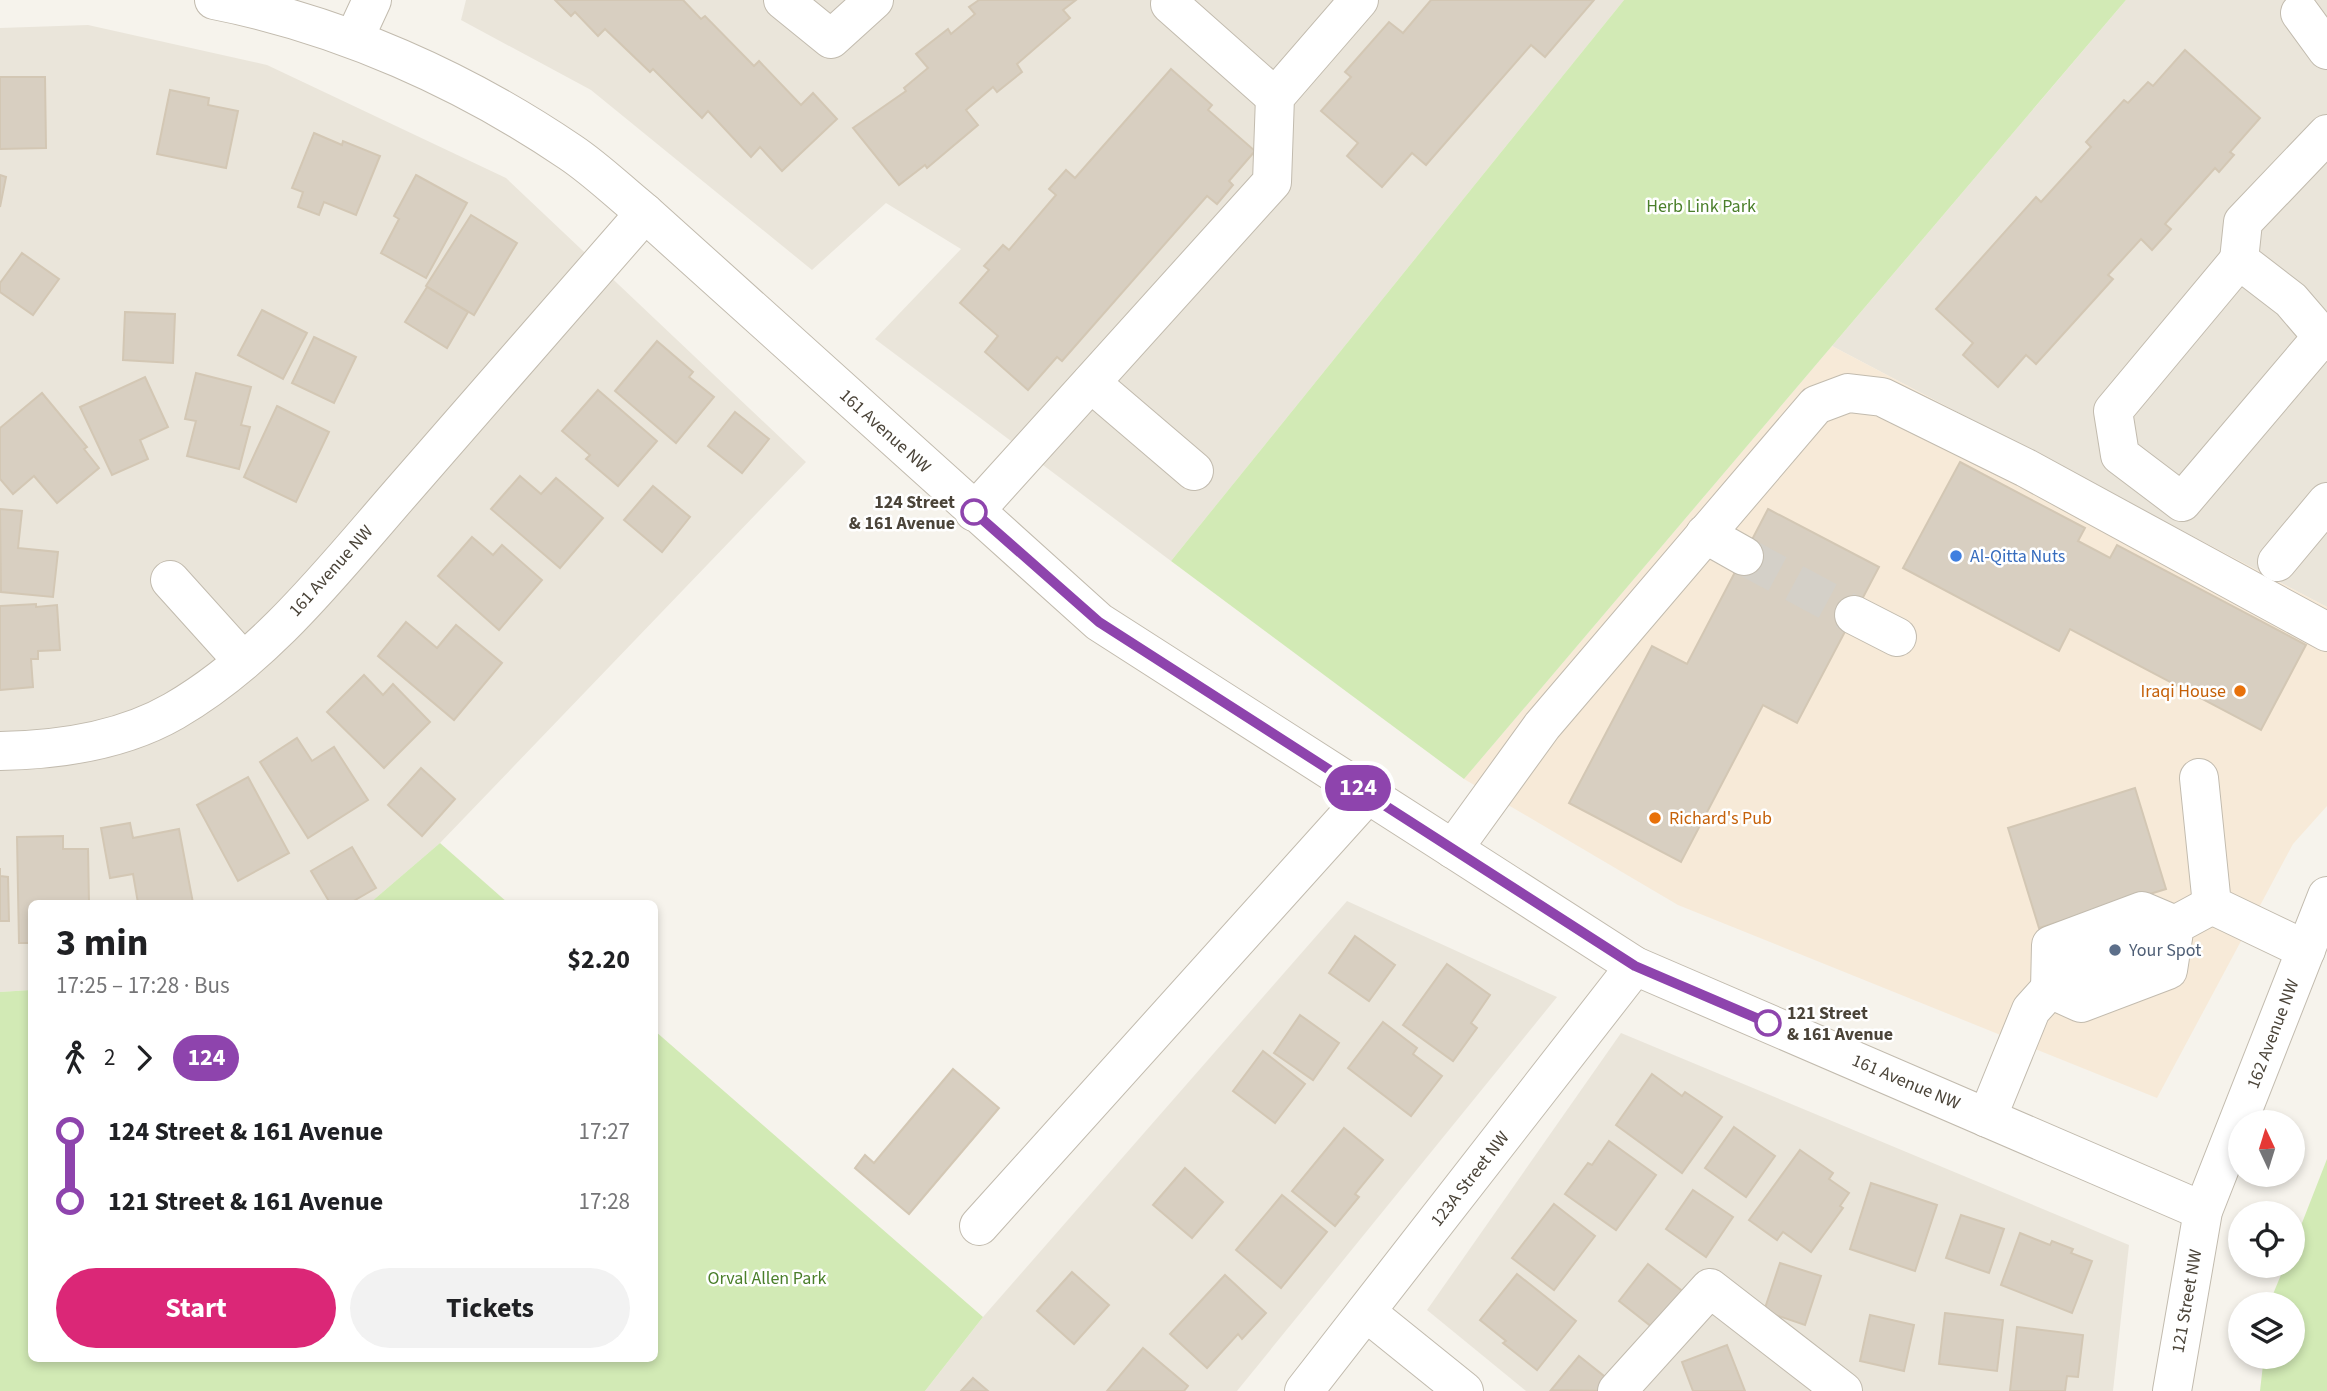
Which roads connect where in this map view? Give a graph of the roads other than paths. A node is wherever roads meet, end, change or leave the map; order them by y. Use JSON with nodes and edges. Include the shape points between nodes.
{"nodes":[{"id":1,"x":214,"y":0,"type":"edge"},
{"id":2,"x":372,"y":0,"type":"edge"},
{"id":3,"x":783,"y":0,"type":"edge"},
{"id":4,"x":874,"y":0,"type":"edge"},
{"id":5,"x":1359,"y":0,"type":"edge"},
{"id":6,"x":1170,"y":4,"type":"dead end"},
{"id":7,"x":2300,"y":13,"type":"dead end"},
{"id":8,"x":354,"y":39,"type":"junction"},
{"id":9,"x":2327,"y":50,"type":"edge"},
{"id":10,"x":1275,"y":97,"type":"junction"},
{"id":11,"x":2327,"y":134,"type":"edge"},
{"id":12,"x":645,"y":213,"type":"junction"},
{"id":13,"x":2239,"y":260,"type":"junction"},
{"id":14,"x":2325,"y":339,"type":"edge"},
{"id":15,"x":1091,"y":383,"type":"junction"},
{"id":16,"x":1194,"y":471,"type":"dead end"},
{"id":17,"x":2327,"y":502,"type":"edge"},
{"id":18,"x":974,"y":512,"type":"junction"},
{"id":19,"x":1705,"y":534,"type":"junction"},
{"id":20,"x":1744,"y":556,"type":"tunnel mouth"},
{"id":21,"x":2277,"y":562,"type":"dead end"},
{"id":22,"x":170,"y":580,"type":"dead end"},
{"id":23,"x":1854,"y":615,"type":"tunnel mouth"},
{"id":24,"x":2327,"y":632,"type":"edge"},
{"id":25,"x":1897,"y":637,"type":"dead end"},
{"id":26,"x":243,"y":661,"type":"junction"},
{"id":27,"x":0,"y":751,"type":"edge"},
{"id":28,"x":2199,"y":778,"type":"dead end"},
{"id":29,"x":1368,"y":794,"type":"junction"},
{"id":30,"x":1453,"y":849,"type":"junction"},
{"id":31,"x":2327,"y":896,"type":"edge"},
{"id":32,"x":2211,"y":905,"type":"junction"},
{"id":33,"x":2175,"y":925,"type":"junction"},
{"id":34,"x":2306,"y":950,"type":"junction"},
{"id":35,"x":1635,"y":966,"type":"junction"},
{"id":36,"x":2050,"y":989,"type":"junction"},
{"id":37,"x":1987,"y":1118,"type":"junction"},
{"id":38,"x":2203,"y":1211,"type":"junction"},
{"id":39,"x":979,"y":1226,"type":"dead end"},
{"id":40,"x":1366,"y":1312,"type":"junction"},
{"id":41,"x":1304,"y":1391,"type":"edge"},
{"id":42,"x":1464,"y":1391,"type":"edge"},
{"id":43,"x":1617,"y":1391,"type":"edge"},
{"id":44,"x":1843,"y":1391,"type":"edge"},
{"id":45,"x":2172,"y":1391,"type":"edge"}],
"edges":[{"from":1,"to":8,"type":"street","name":"161 Avenue NW"},
{"from":2,"to":8,"type":"street"},
{"from":3,"to":4,"type":"street","via":[[831,39]]},
{"from":5,"to":10,"type":"street"},
{"from":6,"to":10,"type":"street"},
{"from":7,"to":9,"type":"street"},
{"from":8,"to":12,"type":"street","name":"161 Avenue NW","via":[[503,110],[572,153]]},
{"from":10,"to":15,"type":"street","via":[[1272,182]]},
{"from":11,"to":13,"type":"street","via":[[2243,222]]},
{"from":12,"to":18,"type":"street","name":"161 Avenue NW"},
{"from":12,"to":26,"type":"street","name":"161 Avenue NW","via":[[298,611]]},
{"from":13,"to":14,"type":"street","via":[[2291,300]]},
{"from":13,"to":14,"type":"street","via":[[2113,411],[2120,455],[2182,502]]},
{"from":15,"to":16,"type":"street"},
{"from":15,"to":18,"type":"street"},
{"from":17,"to":21,"type":"street"},
{"from":18,"to":29,"type":"street","name":"161 Avenue NW","via":[[1099,622]]},
{"from":19,"to":20,"type":"street"},
{"from":19,"to":24,"type":"street","via":[[1816,405],[1848,393],[1882,397],[2026,468]]},
{"from":19,"to":30,"type":"street","via":[[1542,726]]},
{"from":22,"to":26,"type":"street"},
{"from":23,"to":25,"type":"street"},
{"from":26,"to":27,"type":"street","name":"161 Avenue NW","via":[[213,687],[171,713],[123,733],[74,746]]},
{"from":28,"to":32,"type":"street"},
{"from":29,"to":30,"type":"street","name":"161 Avenue NW"},
{"from":29,"to":39,"type":"street"},
{"from":30,"to":35,"type":"street","name":"161 Avenue NW"},
{"from":31,"to":34,"type":"street","name":"162 Avenue NW"},
{"from":32,"to":33,"type":"street"},
{"from":32,"to":34,"type":"street"},
{"from":33,"to":36,"type":"street","via":[[2168,970],[2081,1003]]},
{"from":33,"to":36,"type":"street","via":[[2142,911],[2051,944]]},
{"from":34,"to":38,"type":"street","name":"162 Avenue NW"},
{"from":35,"to":37,"type":"street","name":"161 Avenue NW"},
{"from":35,"to":40,"type":"street","name":"123A Street NW"},
{"from":36,"to":37,"type":"street","via":[[2031,1010]]},
{"from":37,"to":38,"type":"street","name":"161 Avenue NW"},
{"from":38,"to":45,"type":"street","name":"121 Street NW"},
{"from":40,"to":41,"type":"street","name":"123A Street NW"},
{"from":40,"to":42,"type":"street"},
{"from":43,"to":44,"type":"street","via":[[1710,1288]]}]}
